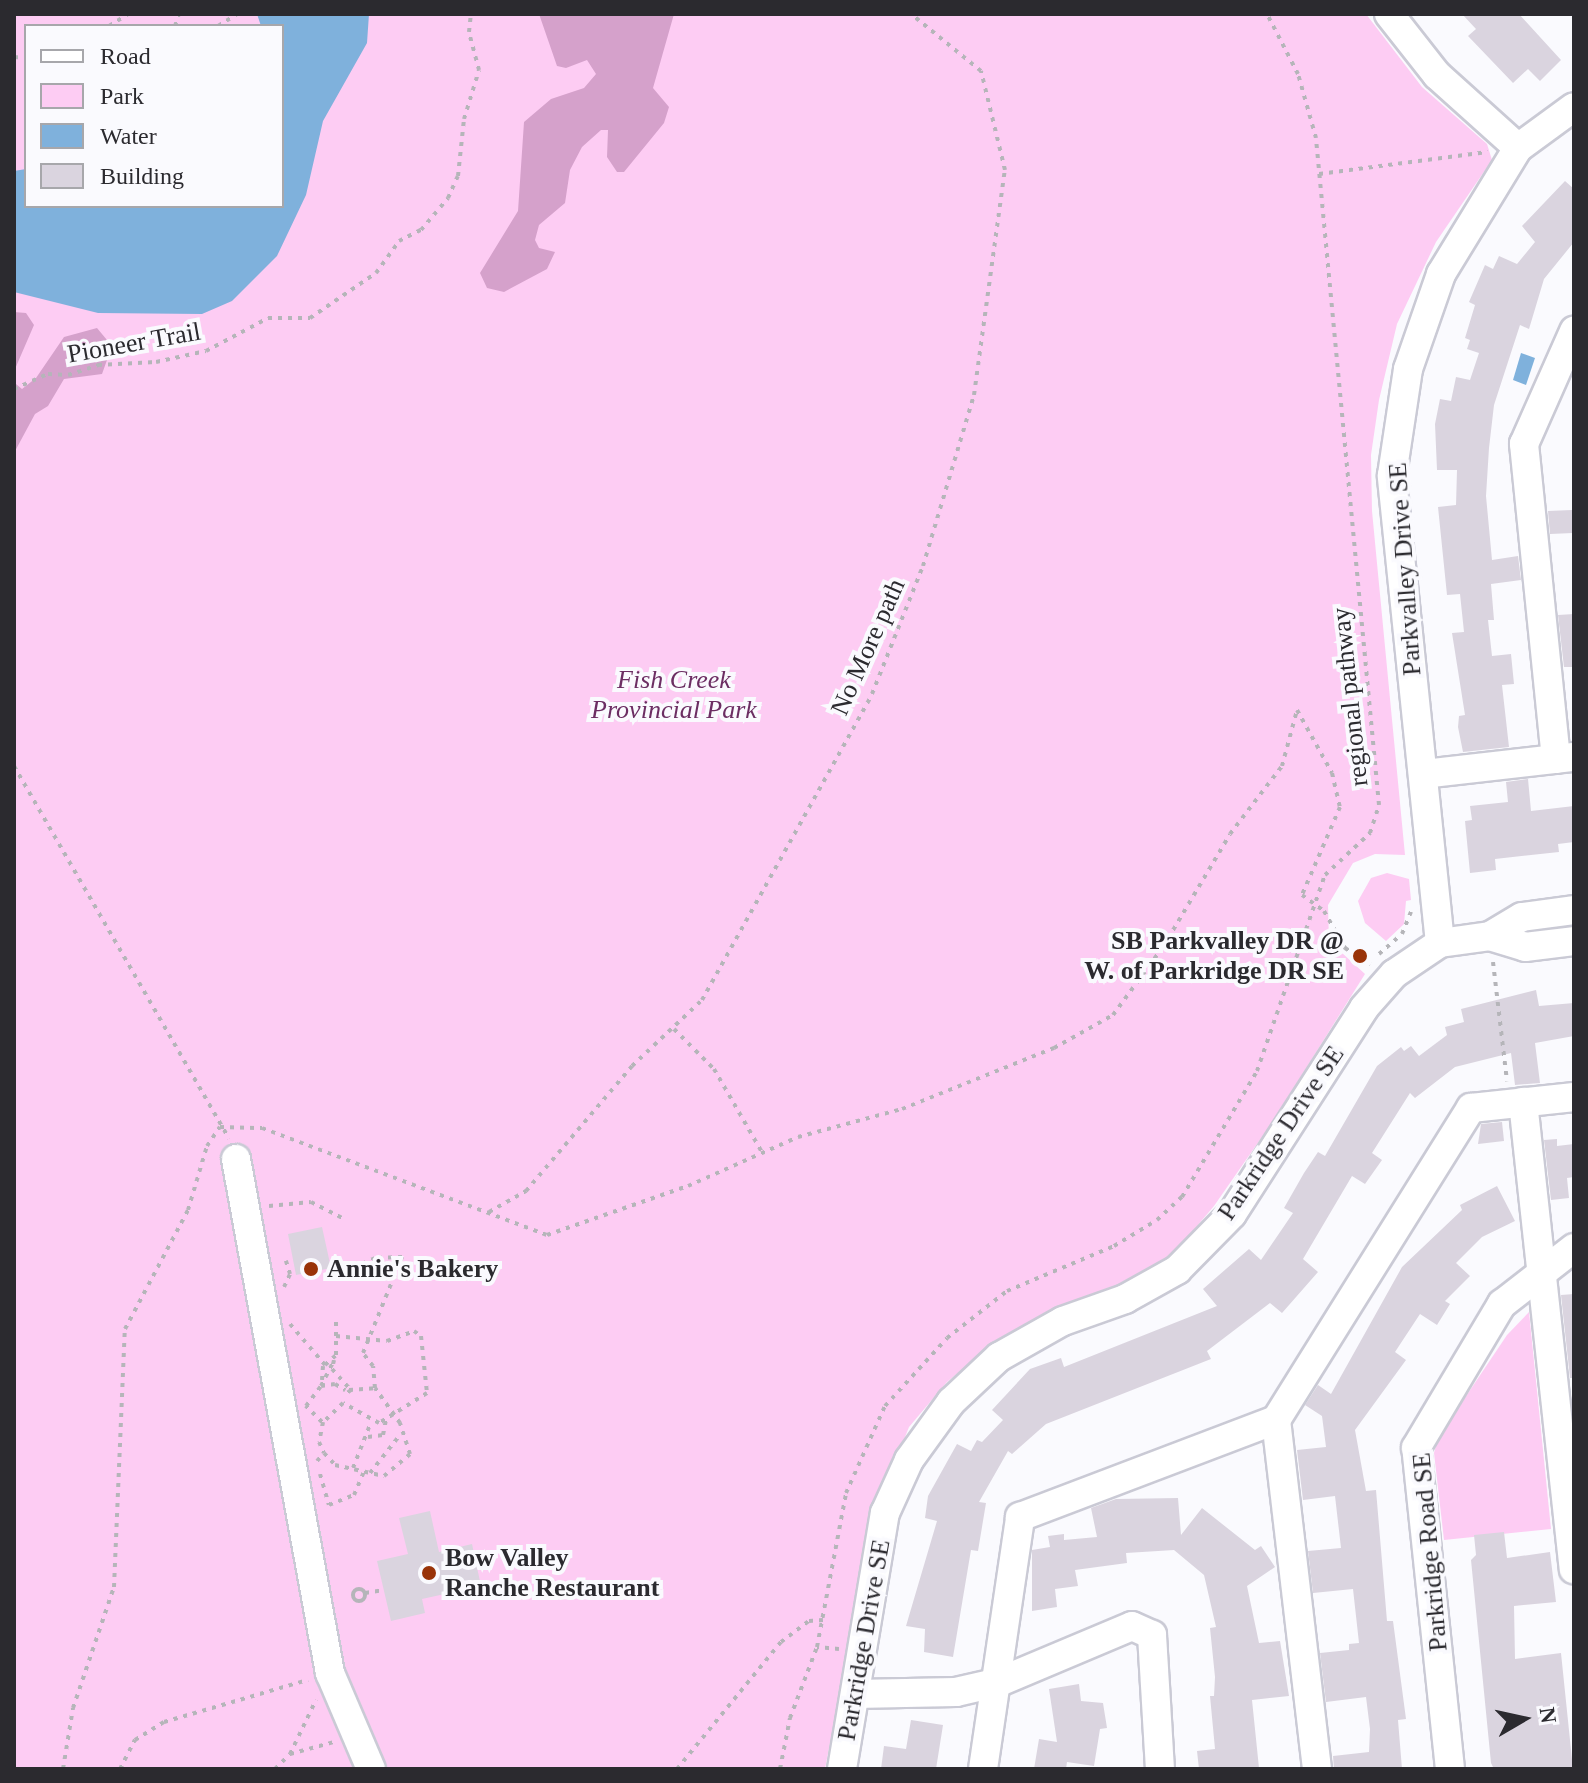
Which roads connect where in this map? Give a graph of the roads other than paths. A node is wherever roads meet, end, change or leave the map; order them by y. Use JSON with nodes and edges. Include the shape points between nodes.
{"nodes":[{"id":1,"x":1389,"y":14,"type":"edge"},
{"id":2,"x":1574,"y":107,"type":"edge"},
{"id":3,"x":1518,"y":148,"type":"junction"},
{"id":4,"x":1574,"y":331,"type":"edge"},
{"id":5,"x":1565,"y":758,"type":"edge"},
{"id":6,"x":1423,"y":774,"type":"junction"},
{"id":7,"x":1574,"y":910,"type":"edge"},
{"id":8,"x":1490,"y":936,"type":"junction"},
{"id":9,"x":1574,"y":941,"type":"edge"},
{"id":10,"x":1440,"y":943,"type":"junction"},
{"id":11,"x":1574,"y":1097,"type":"edge"},
{"id":12,"x":1516,"y":1103,"type":"junction"},
{"id":13,"x":236,"y":1159,"type":"dead end"},
{"id":14,"x":1574,"y":1248,"type":"edge"},
{"id":15,"x":1542,"y":1270,"type":"junction"},
{"id":16,"x":1276,"y":1420,"type":"junction"},
{"id":17,"x":1574,"y":1569,"type":"edge"},
{"id":18,"x":999,"y":1682,"type":"junction"},
{"id":19,"x":855,"y":1694,"type":"junction"},
{"id":20,"x":371,"y":1769,"type":"edge"},
{"id":21,"x":842,"y":1769,"type":"edge"},
{"id":22,"x":983,"y":1769,"type":"edge"},
{"id":23,"x":1160,"y":1769,"type":"edge"},
{"id":24,"x":1317,"y":1769,"type":"edge"},
{"id":25,"x":1450,"y":1769,"type":"edge"}],
"edges":[{"from":1,"to":3,"type":"street","via":[[1437,75]]},
{"from":2,"to":3,"type":"street","name":"Parkvalley Drive SE"},
{"from":3,"to":6,"type":"street","name":"Parkvalley Drive SE","via":[[1441,274],[1408,369],[1401,414],[1392,475]]},
{"from":4,"to":5,"type":"street","via":[[1524,444]]},
{"from":5,"to":6,"type":"street"},
{"from":6,"to":10,"type":"street","name":"Parkvalley Drive SE"},
{"from":7,"to":8,"type":"street","via":[[1522,917]]},
{"from":8,"to":9,"type":"street","via":[[1525,947]]},
{"from":8,"to":10,"type":"street"},
{"from":10,"to":19,"type":"street","name":"Parkridge Drive SE","via":[[1394,974],[1364,1008],[1232,1214],[1177,1270],[1125,1299],[1063,1321],[999,1357],[951,1402],[909,1460],[885,1513]]},
{"from":11,"to":12,"type":"street"},
{"from":12,"to":15,"type":"street"},
{"from":12,"to":16,"type":"street","via":[[1471,1108]]},
{"from":13,"to":20,"type":"street","via":[[330,1673]]},
{"from":14,"to":15,"type":"street","name":"Parkridge Road SE"},
{"from":15,"to":17,"type":"street"},
{"from":15,"to":25,"type":"street","name":"Parkridge Road SE","via":[[1502,1304],[1416,1448]]},
{"from":16,"to":18,"type":"street","via":[[1020,1517]]},
{"from":16,"to":24,"type":"street"},
{"from":18,"to":19,"type":"street","via":[[956,1692]]},
{"from":18,"to":22,"type":"street"},
{"from":18,"to":23,"type":"street","via":[[1132,1626],[1152,1635]]},
{"from":19,"to":21,"type":"street","name":"Parkridge Drive SE"}]}
